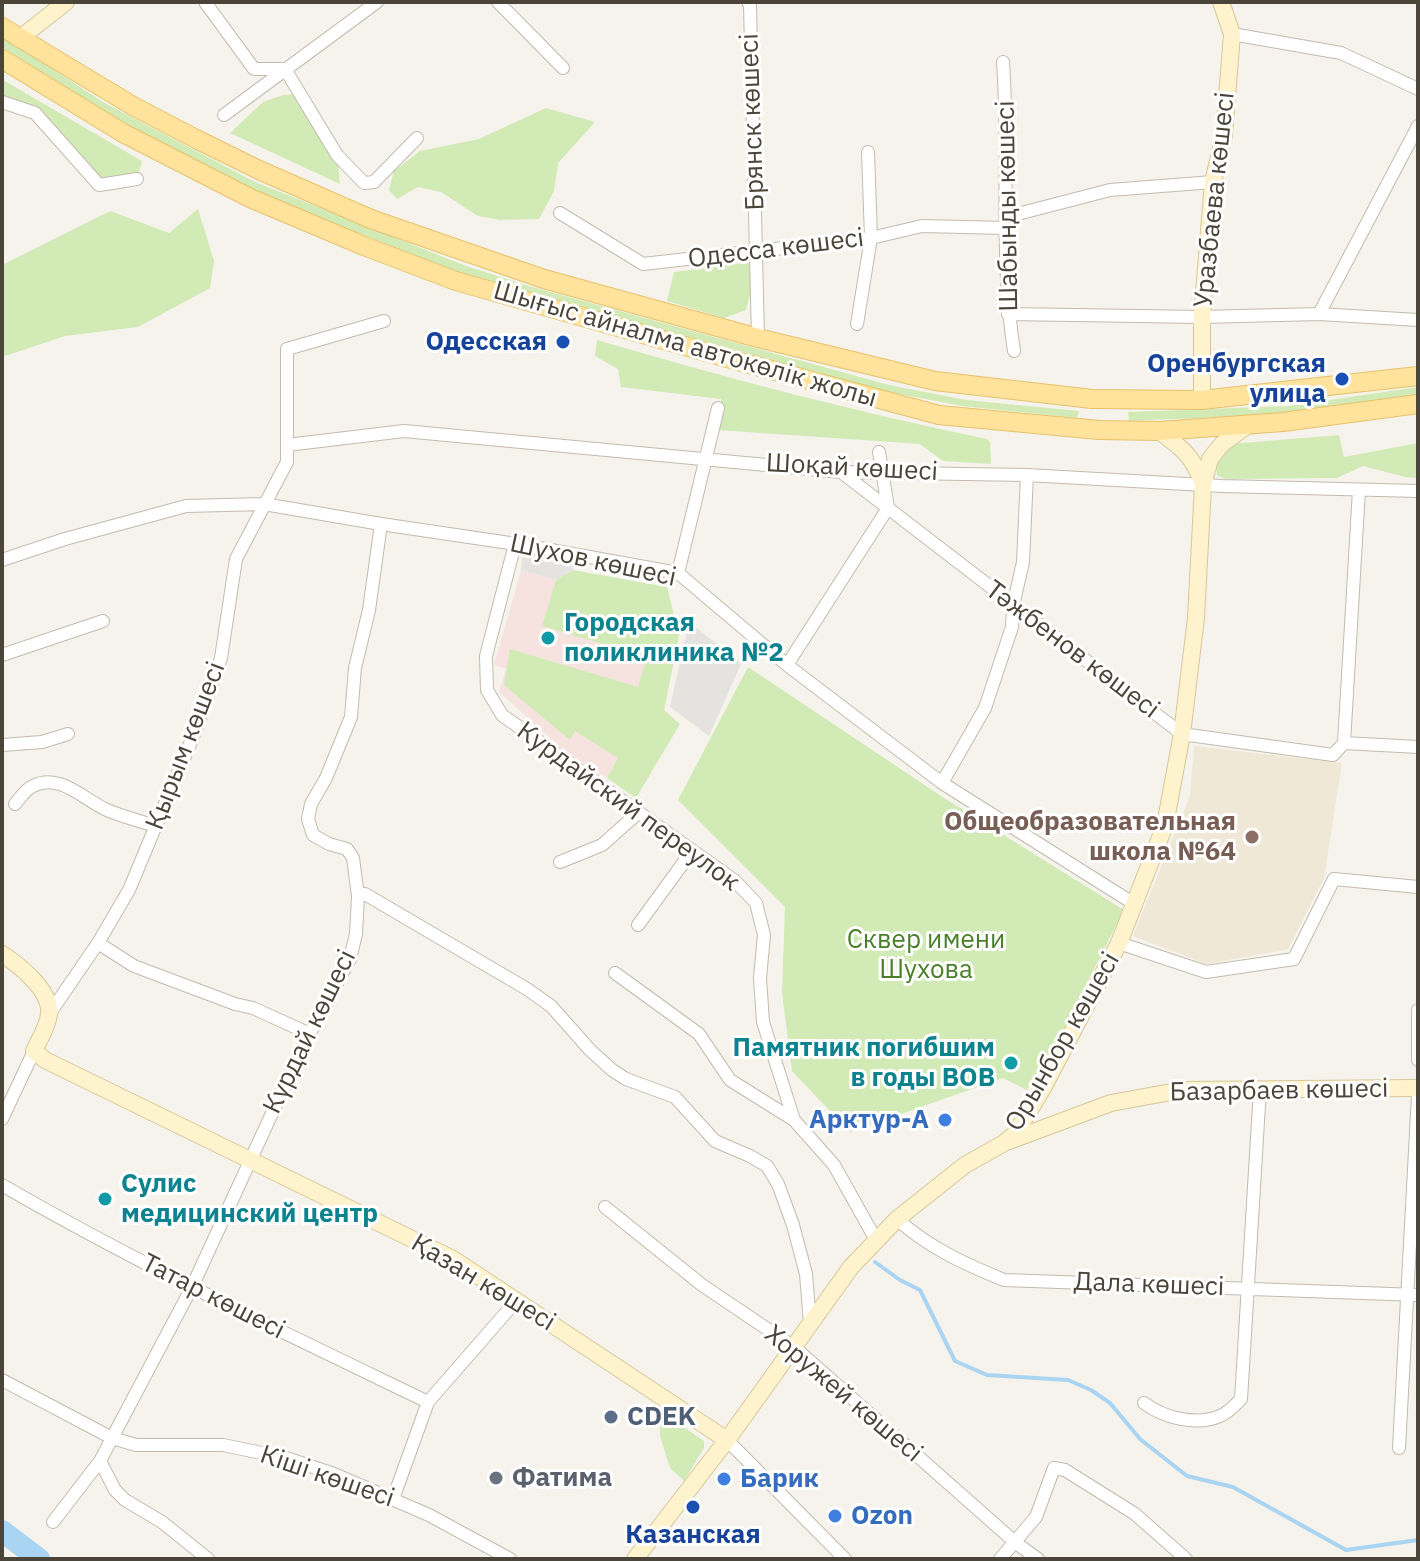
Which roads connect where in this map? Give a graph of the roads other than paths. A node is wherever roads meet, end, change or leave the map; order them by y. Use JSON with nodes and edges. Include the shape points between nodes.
{"nodes":[{"id":1,"x":66,"y":2,"type":"edge"},
{"id":2,"x":205,"y":2,"type":"edge"},
{"id":3,"x":377,"y":2,"type":"edge"},
{"id":4,"x":498,"y":2,"type":"edge"},
{"id":5,"x":748,"y":2,"type":"edge"},
{"id":6,"x":1221,"y":2,"type":"edge"},
{"id":7,"x":2,"y":27,"type":"edge"},
{"id":8,"x":1232,"y":34,"type":"junction"},
{"id":9,"x":19,"y":39,"type":"junction"},
{"id":10,"x":2,"y":59,"type":"edge"},
{"id":11,"x":1003,"y":62,"type":"dead end"},
{"id":12,"x":563,"y":68,"type":"dead end"},
{"id":13,"x":285,"y":69,"type":"junction"},
{"id":14,"x":1418,"y":89,"type":"edge"},
{"id":15,"x":2,"y":102,"type":"edge"},
{"id":16,"x":224,"y":115,"type":"dead end"},
{"id":17,"x":1418,"y":126,"type":"edge"},
{"id":18,"x":417,"y":138,"type":"dead end"},
{"id":19,"x":868,"y":152,"type":"dead end"},
{"id":20,"x":137,"y":179,"type":"dead end"},
{"id":21,"x":1213,"y":182,"type":"junction"},
{"id":22,"x":560,"y":213,"type":"dead end"},
{"id":23,"x":1006,"y":223,"type":"junction"},
{"id":24,"x":871,"y":238,"type":"junction"},
{"id":25,"x":757,"y":252,"type":"junction"},
{"id":26,"x":1008,"y":314,"type":"junction"},
{"id":27,"x":1319,"y":314,"type":"junction"},
{"id":28,"x":1202,"y":317,"type":"junction"},
{"id":29,"x":1418,"y":320,"type":"edge"},
{"id":30,"x":384,"y":321,"type":"dead end"},
{"id":31,"x":857,"y":324,"type":"dead end"},
{"id":32,"x":758,"y":338,"type":"junction"},
{"id":33,"x":1014,"y":351,"type":"dead end"},
{"id":34,"x":1418,"y":376,"type":"edge"},
{"id":35,"x":1202,"y":400,"type":"junction"},
{"id":36,"x":1418,"y":404,"type":"edge"},
{"id":37,"x":718,"y":408,"type":"dead end"},
{"id":38,"x":1248,"y":425,"type":"junction"},
{"id":39,"x":1159,"y":431,"type":"junction"},
{"id":40,"x":287,"y":445,"type":"junction"},
{"id":41,"x":879,"y":452,"type":"dead end"},
{"id":42,"x":706,"y":458,"type":"junction"},
{"id":43,"x":841,"y":472,"type":"junction"},
{"id":44,"x":883,"y":473,"type":"junction"},
{"id":45,"x":1027,"y":475,"type":"junction"},
{"id":46,"x":1203,"y":485,"type":"junction"},
{"id":47,"x":1359,"y":490,"type":"junction"},
{"id":48,"x":1418,"y":491,"type":"edge"},
{"id":49,"x":264,"y":504,"type":"junction"},
{"id":50,"x":888,"y":508,"type":"junction"},
{"id":51,"x":381,"y":524,"type":"junction"},
{"id":52,"x":515,"y":544,"type":"junction"},
{"id":53,"x":2,"y":560,"type":"edge"},
{"id":54,"x":678,"y":573,"type":"junction"},
{"id":55,"x":1013,"y":606,"type":"junction"},
{"id":56,"x":103,"y":621,"type":"dead end"},
{"id":57,"x":2,"y":655,"type":"edge"},
{"id":58,"x":787,"y":665,"type":"junction"},
{"id":59,"x":68,"y":734,"type":"dead end"},
{"id":60,"x":1182,"y":734,"type":"junction"},
{"id":61,"x":1344,"y":743,"type":"junction"},
{"id":62,"x":2,"y":745,"type":"edge"},
{"id":63,"x":1418,"y":747,"type":"edge"},
{"id":64,"x":942,"y":783,"type":"junction"},
{"id":65,"x":15,"y":804,"type":"dead end"},
{"id":66,"x":638,"y":813,"type":"junction"},
{"id":67,"x":156,"y":826,"type":"junction"},
{"id":68,"x":692,"y":851,"type":"junction"},
{"id":69,"x":560,"y":862,"type":"dead end"},
{"id":70,"x":1418,"y":887,"type":"edge"},
{"id":71,"x":358,"y":896,"type":"junction"},
{"id":72,"x":1136,"y":905,"type":"junction"},
{"id":73,"x":638,"y":925,"type":"dead end"},
{"id":74,"x":98,"y":943,"type":"junction"},
{"id":75,"x":1119,"y":943,"type":"junction"},
{"id":76,"x":2,"y":954,"type":"edge"},
{"id":77,"x":615,"y":973,"type":"dead end"},
{"id":78,"x":1418,"y":1010,"type":"edge"},
{"id":79,"x":50,"y":1013,"type":"junction"},
{"id":80,"x":310,"y":1034,"type":"junction"},
{"id":81,"x":34,"y":1051,"type":"junction"},
{"id":82,"x":1418,"y":1060,"type":"edge"},
{"id":83,"x":1418,"y":1088,"type":"edge"},
{"id":84,"x":1260,"y":1089,"type":"junction"},
{"id":85,"x":1418,"y":1095,"type":"edge"},
{"id":86,"x":2,"y":1119,"type":"edge"},
{"id":87,"x":794,"y":1120,"type":"junction"},
{"id":88,"x":1004,"y":1143,"type":"junction"},
{"id":89,"x":248,"y":1160,"type":"junction"},
{"id":90,"x":2,"y":1185,"type":"edge"},
{"id":91,"x":605,"y":1207,"type":"dead end"},
{"id":92,"x":897,"y":1219,"type":"junction"},
{"id":93,"x":876,"y":1240,"type":"junction"},
{"id":94,"x":192,"y":1287,"type":"junction"},
{"id":95,"x":1247,"y":1288,"type":"junction"},
{"id":96,"x":1413,"y":1295,"type":"edge"},
{"id":97,"x":517,"y":1300,"type":"junction"},
{"id":98,"x":810,"y":1323,"type":"junction"},
{"id":99,"x":794,"y":1347,"type":"junction"},
{"id":100,"x":2,"y":1380,"type":"edge"},
{"id":101,"x":428,"y":1402,"type":"junction"},
{"id":102,"x":1144,"y":1403,"type":"dead end"},
{"id":103,"x":112,"y":1438,"type":"junction"},
{"id":104,"x":727,"y":1440,"type":"junction"},
{"id":105,"x":1399,"y":1448,"type":"dead end"},
{"id":106,"x":100,"y":1461,"type":"junction"},
{"id":107,"x":393,"y":1499,"type":"junction"},
{"id":108,"x":53,"y":1522,"type":"dead end"},
{"id":109,"x":1016,"y":1543,"type":"junction"},
{"id":110,"x":642,"y":1557,"type":"edge"},
{"id":111,"x":208,"y":1559,"type":"edge"},
{"id":112,"x":510,"y":1559,"type":"edge"},
{"id":113,"x":845,"y":1559,"type":"edge"},
{"id":114,"x":1000,"y":1559,"type":"edge"},
{"id":115,"x":1038,"y":1559,"type":"edge"},
{"id":116,"x":1186,"y":1559,"type":"edge"}],
"edges":[{"from":1,"to":9,"type":"street"},
{"from":2,"to":13,"type":"street","via":[[254,69]]},
{"from":3,"to":13,"type":"street"},
{"from":4,"to":12,"type":"street"},
{"from":5,"to":25,"type":"street","name":"Брянск көшесі"},
{"from":6,"to":8,"type":"street","name":"Уразбаева көшесі"},
{"from":7,"to":9,"type":"main road","name":"Шығыс айналма автокөлік жолы"},
{"from":8,"to":14,"type":"street","via":[[1341,53]]},
{"from":8,"to":21,"type":"street","name":"Уразбаева көшесі","via":[[1224,135]]},
{"from":9,"to":32,"type":"main road","name":"Шығыс айналма автокөлік жолы","via":[[196,139],[371,219],[544,279]]},
{"from":10,"to":39,"type":"main road","name":"Шығыс айналма автокөлік жолы","via":[[123,133],[250,198],[456,281],[939,415]]},
{"from":11,"to":23,"type":"street","name":"Шабынды көшесі"},
{"from":13,"to":16,"type":"street"},
{"from":13,"to":18,"type":"street","via":[[337,155],[364,183],[374,182]]},
{"from":15,"to":20,"type":"street","via":[[35,113],[99,185]]},
{"from":17,"to":27,"type":"street"},
{"from":19,"to":24,"type":"street"},
{"from":21,"to":23,"type":"street","name":"Одесса көшесі","via":[[1110,190]]},
{"from":21,"to":28,"type":"street","name":"Уразбаева көшесі"},
{"from":22,"to":25,"type":"street","name":"Одесса көшесі","via":[[643,264]]},
{"from":23,"to":24,"type":"street","name":"Одесса көшесі","via":[[922,226]]},
{"from":23,"to":26,"type":"street","name":"Шабынды көшесі"},
{"from":24,"to":25,"type":"street","name":"Одесса көшесі"},
{"from":24,"to":31,"type":"street"},
{"from":25,"to":32,"type":"street","name":"Брянск көшесі"},
{"from":26,"to":28,"type":"street"},
{"from":26,"to":33,"type":"street","name":"Шабынды көшесі"},
{"from":27,"to":28,"type":"street"},
{"from":27,"to":29,"type":"street"},
{"from":28,"to":35,"type":"street","name":"Уразбаева көшесі"},
{"from":30,"to":40,"type":"street","name":"Қырым көшесі","via":[[287,349]]},
{"from":32,"to":35,"type":"main road","name":"Шығыс айналма автокөлік жолы","via":[[935,381],[1092,399]]},
{"from":34,"to":35,"type":"main road","name":"Шығыс айналма автокөлік жолы"},
{"from":36,"to":38,"type":"main road","name":"Шығыс айналма автокөлік жолы"},
{"from":37,"to":42,"type":"street"},
{"from":38,"to":39,"type":"main road","name":"Шығыс айналма автокөлік жолы"},
{"from":38,"to":46,"type":"street","via":[[1210,459]]},
{"from":39,"to":46,"type":"street","via":[[1188,453]]},
{"from":40,"to":42,"type":"street","name":"Шоқай көшесі","via":[[404,431]]},
{"from":40,"to":49,"type":"street","name":"Қырым көшесі","via":[[287,462]]},
{"from":41,"to":44,"type":"street"},
{"from":42,"to":43,"type":"street","name":"Шоқай көшесі"},
{"from":42,"to":54,"type":"street"},
{"from":43,"to":44,"type":"street","name":"Шоқай көшесі"},
{"from":43,"to":50,"type":"street","name":"Тәжбенов көшесі"},
{"from":44,"to":45,"type":"street","name":"Шоқай көшесі"},
{"from":44,"to":50,"type":"street"},
{"from":45,"to":46,"type":"street","name":"Шоқай көшесі"},
{"from":45,"to":55,"type":"street","via":[[1023,562]]},
{"from":46,"to":47,"type":"street","name":"Шоқай көшесі"},
{"from":46,"to":60,"type":"street","name":"Орынбор көшесі","via":[[1196,618]]},
{"from":47,"to":48,"type":"street","name":"Шоқай көшесі"},
{"from":47,"to":61,"type":"street"},
{"from":49,"to":51,"type":"street","name":"Шухов көшесі"},
{"from":49,"to":53,"type":"street","name":"Шухов көшесі","via":[[186,506]]},
{"from":49,"to":67,"type":"street","name":"Қырым көшесі","via":[[236,559],[221,658]]},
{"from":50,"to":55,"type":"street","name":"Тәжбенов көшесі"},
{"from":50,"to":58,"type":"street"},
{"from":51,"to":52,"type":"street","name":"Шухов көшесі"},
{"from":51,"to":71,"type":"street","name":"Күрдай көшесі","via":[[351,717],[308,819],[313,835],[347,849],[353,858]]},
{"from":52,"to":54,"type":"street","name":"Шухов көшесі"},
{"from":52,"to":66,"type":"street","name":"Курдайский переулок","via":[[486,656],[487,690],[502,715]]},
{"from":54,"to":58,"type":"street","name":"Шухов көшесі"},
{"from":55,"to":60,"type":"street","name":"Тәжбенов көшесі"},
{"from":55,"to":64,"type":"street","via":[[1012,627],[985,708]]},
{"from":56,"to":57,"type":"street"},
{"from":58,"to":64,"type":"street","name":"Шухов көшесі"},
{"from":59,"to":62,"type":"street"},
{"from":60,"to":61,"type":"street","name":"Тәжбенов көшесі","via":[[1333,755]]},
{"from":60,"to":72,"type":"street","name":"Орынбор көшесі","via":[[1165,825]]},
{"from":61,"to":63,"type":"street"},
{"from":64,"to":72,"type":"street","name":"Шухов көшесі"},
{"from":65,"to":67,"type":"street","via":[[31,786],[64,784],[107,810]]},
{"from":66,"to":68,"type":"street","name":"Курдайский переулок"},
{"from":66,"to":69,"type":"street","via":[[602,845]]},
{"from":67,"to":74,"type":"street","name":"Қырым көшесі","via":[[129,890]]},
{"from":68,"to":73,"type":"street"},
{"from":68,"to":87,"type":"street","name":"Курдайский переулок","via":[[756,903],[764,935],[763,1022]]},
{"from":70,"to":75,"type":"street","via":[[1334,879],[1294,959],[1206,972]]},
{"from":71,"to":80,"type":"street","name":"Күрдай көшесі","via":[[350,959]]},
{"from":71,"to":98,"type":"street","via":[[365,894],[527,989],[551,1006],[612,1070],[675,1097],[715,1141],[767,1166],[793,1225],[806,1274]]},
{"from":72,"to":75,"type":"street","name":"Орынбор көшесі"},
{"from":74,"to":79,"type":"street","name":"Қырым көшесі"},
{"from":74,"to":80,"type":"street","via":[[134,966]]},
{"from":75,"to":88,"type":"street","name":"Орынбор көшесі","via":[[1043,1088]]},
{"from":76,"to":79,"type":"street","via":[[39,986]]},
{"from":77,"to":87,"type":"street","via":[[699,1034],[730,1080]]},
{"from":78,"to":82,"type":"street"},
{"from":79,"to":81,"type":"street","name":"Қырым көшесі"},
{"from":80,"to":89,"type":"street","name":"Күрдай көшесі"},
{"from":81,"to":86,"type":"street","name":"Қырым көшесі"},
{"from":81,"to":89,"type":"street","name":"Қазан көшесі"},
{"from":83,"to":84,"type":"street","name":"Базарбаев көшесі"},
{"from":84,"to":88,"type":"street","name":"Базарбаев көшесі","via":[[1182,1090],[1111,1103]]},
{"from":84,"to":95,"type":"street"},
{"from":85,"to":96,"type":"street"},
{"from":87,"to":93,"type":"street","via":[[834,1165]]},
{"from":88,"to":92,"type":"street","name":"Орынбор көшесі","via":[[965,1165]]},
{"from":89,"to":94,"type":"street","name":"Күрдай көшесі"},
{"from":89,"to":97,"type":"street","name":"Қазан көшесі","via":[[453,1259]]},
{"from":90,"to":94,"type":"street","name":"Татар көшесі"},
{"from":91,"to":99,"type":"street","name":"Хоружей көшесі","via":[[702,1285]]},
{"from":92,"to":93,"type":"street","name":"Орынбор көшесі"},
{"from":92,"to":95,"type":"street","name":"Дала көшесі","via":[[951,1258],[1004,1280]]},
{"from":93,"to":98,"type":"street","name":"Орынбор көшесі"},
{"from":94,"to":101,"type":"street","name":"Татар көшесі"},
{"from":94,"to":103,"type":"street","name":"Күрдай көшесі"},
{"from":95,"to":96,"type":"street","name":"Дала көшесі"},
{"from":95,"to":102,"type":"street","via":[[1241,1399],[1223,1415],[1206,1420],[1174,1418]]},
{"from":96,"to":105,"type":"street"},
{"from":97,"to":101,"type":"street"},
{"from":97,"to":104,"type":"street","name":"Қазан көшесі"},
{"from":98,"to":99,"type":"street","name":"Орынбор көшесі"},
{"from":99,"to":104,"type":"street","name":"Орынбор көшесі"},
{"from":99,"to":109,"type":"street","name":"Хоружей көшесі"},
{"from":100,"to":103,"type":"street","name":"Кіші көшесі"},
{"from":101,"to":107,"type":"street"},
{"from":103,"to":106,"type":"street","name":"Күрдай көшесі"},
{"from":103,"to":107,"type":"street","name":"Кіші көшесі","via":[[136,1445],[223,1445],[286,1458]]},
{"from":104,"to":110,"type":"street","name":"Орынбор көшесі"},
{"from":104,"to":113,"type":"street","name":"Қазан көшесі"},
{"from":106,"to":108,"type":"street","name":"Күрдай көшесі"},
{"from":106,"to":111,"type":"street","via":[[115,1490]]},
{"from":107,"to":112,"type":"street","name":"Кіші көшесі"},
{"from":109,"to":114,"type":"street"},
{"from":109,"to":115,"type":"street","name":"Хоружей көшесі"},
{"from":109,"to":116,"type":"street","via":[[1036,1517],[1054,1468],[1135,1514]]}]}
